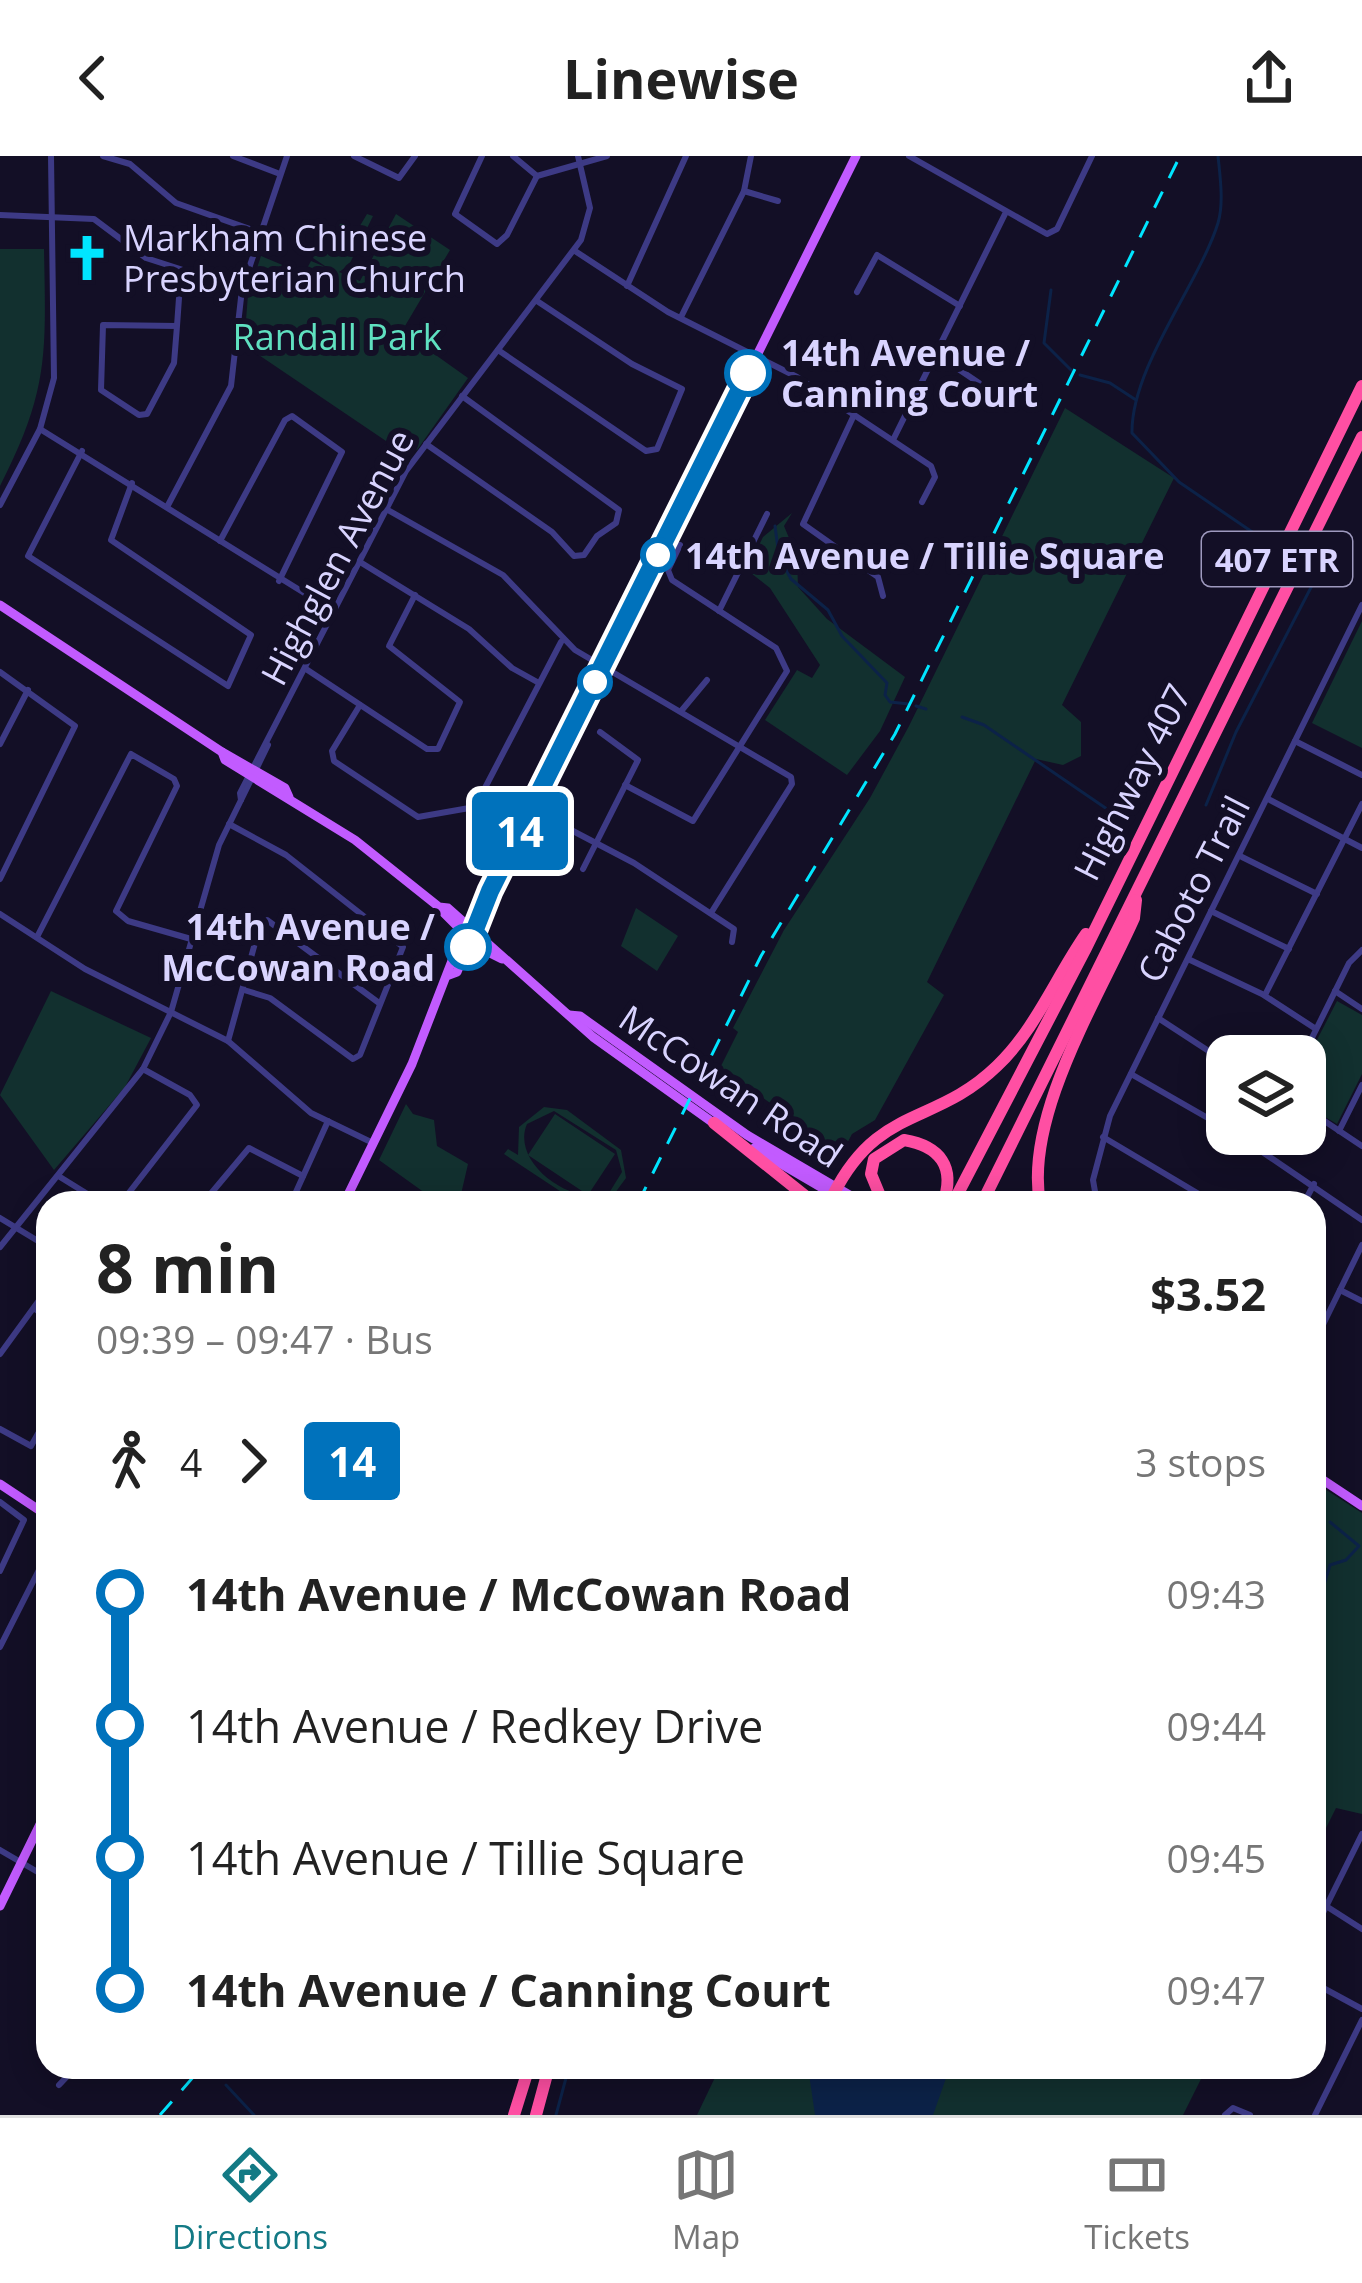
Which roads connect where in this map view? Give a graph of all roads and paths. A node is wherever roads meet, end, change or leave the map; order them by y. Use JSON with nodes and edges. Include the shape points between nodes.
{"nodes":[{"id":1,"x":51,"y":156,"type":"edge"},
{"id":2,"x":103,"y":156,"type":"edge"},
{"id":3,"x":233,"y":156,"type":"edge"},
{"id":4,"x":287,"y":156,"type":"edge"},
{"id":5,"x":354,"y":156,"type":"edge"},
{"id":6,"x":415,"y":156,"type":"edge"},
{"id":7,"x":482,"y":156,"type":"edge"},
{"id":8,"x":513,"y":156,"type":"edge"},
{"id":9,"x":607,"y":156,"type":"edge"},
{"id":10,"x":686,"y":156,"type":"edge"},
{"id":11,"x":751,"y":156,"type":"edge"},
{"id":12,"x":856,"y":156,"type":"edge"},
{"id":13,"x":909,"y":156,"type":"edge"},
{"id":14,"x":1092,"y":156,"type":"edge"},
{"id":15,"x":921,"y":159,"type":"edge"},
{"id":16,"x":579,"y":160,"type":"edge"},
{"id":17,"x":281,"y":175,"type":"junction"},
{"id":18,"x":537,"y":176,"type":"junction"},
{"id":19,"x":744,"y":190,"type":"junction"},
{"id":20,"x":778,"y":201,"type":"dead end"},
{"id":21,"x":1005,"y":214,"type":"junction"},
{"id":22,"x":0,"y":215,"type":"edge"},
{"id":23,"x":52,"y":216,"type":"junction"},
{"id":24,"x":261,"y":233,"type":"junction"},
{"id":25,"x":575,"y":251,"type":"junction"},
{"id":26,"x":181,"y":270,"type":"junction"},
{"id":27,"x":627,"y":286,"type":"junction"},
{"id":28,"x":242,"y":289,"type":"junction"},
{"id":29,"x":857,"y":292,"type":"dead end"},
{"id":30,"x":537,"y":302,"type":"junction"},
{"id":31,"x":960,"y":306,"type":"junction"},
{"id":32,"x":681,"y":317,"type":"junction"},
{"id":33,"x":177,"y":326,"type":"junction"},
{"id":34,"x":498,"y":350,"type":"junction"},
{"id":35,"x":936,"y":354,"type":"junction"},
{"id":36,"x":758,"y":355,"type":"junction"},
{"id":37,"x":979,"y":383,"type":"dead end"},
{"id":38,"x":1362,"y":386,"type":"edge"},
{"id":39,"x":462,"y":396,"type":"junction"},
{"id":40,"x":854,"y":415,"type":"junction"},
{"id":41,"x":40,"y":429,"type":"junction"},
{"id":42,"x":1362,"y":436,"type":"edge"},
{"id":43,"x":893,"y":440,"type":"junction"},
{"id":44,"x":425,"y":444,"type":"junction"},
{"id":45,"x":82,"y":451,"type":"junction"},
{"id":46,"x":132,"y":483,"type":"junction"},
{"id":47,"x":922,"y":502,"type":"dead end"},
{"id":48,"x":0,"y":506,"type":"edge"},
{"id":49,"x":167,"y":507,"type":"junction"},
{"id":50,"x":386,"y":509,"type":"junction"},
{"id":51,"x":767,"y":514,"type":"dead end"},
{"id":52,"x":220,"y":541,"type":"junction"},
{"id":53,"x":664,"y":543,"type":"junction"},
{"id":54,"x":360,"y":562,"type":"junction"},
{"id":55,"x":279,"y":581,"type":"junction"},
{"id":56,"x":415,"y":595,"type":"junction"},
{"id":57,"x":883,"y":596,"type":"dead end"},
{"id":58,"x":0,"y":605,"type":"edge"},
{"id":59,"x":1362,"y":605,"type":"edge"},
{"id":60,"x":719,"y":610,"type":"junction"},
{"id":61,"x":335,"y":612,"type":"junction"},
{"id":62,"x":562,"y":641,"type":"junction"},
{"id":63,"x":603,"y":667,"type":"junction"},
{"id":64,"x":306,"y":669,"type":"junction"},
{"id":65,"x":0,"y":672,"type":"edge"},
{"id":66,"x":707,"y":680,"type":"dead end"},
{"id":67,"x":538,"y":683,"type":"junction"},
{"id":68,"x":28,"y":689,"type":"junction"},
{"id":69,"x":360,"y":705,"type":"junction"},
{"id":70,"x":682,"y":710,"type":"junction"},
{"id":71,"x":601,"y":732,"type":"dead end"},
{"id":72,"x":1295,"y":741,"type":"junction"},
{"id":73,"x":0,"y":744,"type":"edge"},
{"id":74,"x":740,"y":746,"type":"junction"},
{"id":75,"x":254,"y":773,"type":"junction"},
{"id":76,"x":1362,"y":776,"type":"edge"},
{"id":77,"x":625,"y":785,"type":"junction"},
{"id":78,"x":1270,"y":800,"type":"junction"},
{"id":79,"x":1362,"y":803,"type":"edge"},
{"id":80,"x":530,"y":809,"type":"junction"},
{"id":81,"x":228,"y":823,"type":"junction"},
{"id":82,"x":1345,"y":838,"type":"junction"},
{"id":83,"x":596,"y":843,"type":"junction"},
{"id":84,"x":1362,"y":848,"type":"edge"},
{"id":85,"x":1242,"y":857,"type":"junction"},
{"id":86,"x":583,"y":869,"type":"dead end"},
{"id":87,"x":0,"y":879,"type":"edge"},
{"id":88,"x":1138,"y":890,"type":"junction"},
{"id":89,"x":1317,"y":894,"type":"junction"},
{"id":90,"x":1211,"y":911,"type":"junction"},
{"id":91,"x":711,"y":913,"type":"junction"},
{"id":92,"x":0,"y":914,"type":"edge"},
{"id":93,"x":1097,"y":918,"type":"junction"},
{"id":94,"x":469,"y":932,"type":"junction"},
{"id":95,"x":37,"y":937,"type":"junction"},
{"id":96,"x":191,"y":939,"type":"junction"},
{"id":97,"x":732,"y":942,"type":"dead end"},
{"id":98,"x":1288,"y":950,"type":"junction"},
{"id":99,"x":1362,"y":950,"type":"edge"},
{"id":100,"x":1188,"y":959,"type":"junction"},
{"id":101,"x":244,"y":990,"type":"junction"},
{"id":102,"x":1335,"y":992,"type":"junction"},
{"id":103,"x":1265,"y":995,"type":"junction"},
{"id":104,"x":379,"y":1003,"type":"junction"},
{"id":105,"x":1362,"y":1009,"type":"edge"},
{"id":106,"x":171,"y":1012,"type":"junction"},
{"id":107,"x":569,"y":1015,"type":"junction"},
{"id":108,"x":1158,"y":1018,"type":"junction"},
{"id":109,"x":1316,"y":1029,"type":"junction"},
{"id":110,"x":1313,"y":1035,"type":"edge"},
{"id":111,"x":227,"y":1041,"type":"junction"},
{"id":112,"x":1206,"y":1049,"type":"edge"},
{"id":113,"x":143,"y":1069,"type":"junction"},
{"id":114,"x":1131,"y":1074,"type":"junction"},
{"id":115,"x":1362,"y":1085,"type":"edge"},
{"id":116,"x":1206,"y":1117,"type":"edge"},
{"id":117,"x":328,"y":1121,"type":"junction"},
{"id":118,"x":1326,"y":1122,"type":"edge"},
{"id":119,"x":714,"y":1123,"type":"junction"},
{"id":120,"x":1339,"y":1131,"type":"junction"},
{"id":121,"x":1103,"y":1137,"type":"junction"},
{"id":122,"x":373,"y":1144,"type":"junction"},
{"id":123,"x":1362,"y":1146,"type":"edge"},
{"id":124,"x":1272,"y":1155,"type":"edge"},
{"id":125,"x":59,"y":1176,"type":"junction"},
{"id":126,"x":303,"y":1176,"type":"junction"},
{"id":127,"x":1314,"y":1184,"type":"junction"},
{"id":128,"x":47,"y":1191,"type":"edge"},
{"id":129,"x":83,"y":1191,"type":"edge"},
{"id":130,"x":130,"y":1191,"type":"edge"},
{"id":131,"x":212,"y":1191,"type":"edge"},
{"id":132,"x":296,"y":1191,"type":"edge"},
{"id":133,"x":350,"y":1191,"type":"edge"},
{"id":134,"x":799,"y":1191,"type":"edge"},
{"id":135,"x":832,"y":1191,"type":"edge"},
{"id":136,"x":832,"y":1191,"type":"edge"},
{"id":137,"x":835,"y":1191,"type":"edge"},
{"id":138,"x":878,"y":1191,"type":"edge"},
{"id":139,"x":946,"y":1191,"type":"edge"},
{"id":140,"x":958,"y":1191,"type":"edge"},
{"id":141,"x":988,"y":1191,"type":"edge"},
{"id":142,"x":1038,"y":1191,"type":"edge"},
{"id":143,"x":1094,"y":1191,"type":"edge"},
{"id":144,"x":1194,"y":1191,"type":"edge"},
{"id":145,"x":1310,"y":1191,"type":"edge"},
{"id":146,"x":1323,"y":1191,"type":"edge"},
{"id":147,"x":1326,"y":1193,"type":"edge"},
{"id":148,"x":36,"y":1204,"type":"edge"},
{"id":149,"x":0,"y":1218,"type":"edge"},
{"id":150,"x":1362,"y":1220,"type":"edge"},
{"id":151,"x":16,"y":1228,"type":"junction"},
{"id":152,"x":36,"y":1240,"type":"edge"},
{"id":153,"x":1362,"y":1245,"type":"edge"},
{"id":154,"x":0,"y":1247,"type":"edge"},
{"id":155,"x":1340,"y":1290,"type":"junction"},
{"id":156,"x":1362,"y":1301,"type":"edge"},
{"id":157,"x":35,"y":1309,"type":"edge"},
{"id":158,"x":1326,"y":1316,"type":"edge"},
{"id":159,"x":0,"y":1354,"type":"edge"},
{"id":160,"x":0,"y":1429,"type":"edge"},
{"id":161,"x":36,"y":1437,"type":"edge"},
{"id":162,"x":1326,"y":1482,"type":"edge"},
{"id":163,"x":0,"y":1484,"type":"edge"},
{"id":164,"x":1358,"y":1503,"type":"edge"},
{"id":165,"x":0,"y":1504,"type":"edge"},
{"id":166,"x":36,"y":1508,"type":"edge"},
{"id":167,"x":0,"y":1571,"type":"edge"},
{"id":168,"x":36,"y":1576,"type":"edge"},
{"id":169,"x":0,"y":1647,"type":"edge"},
{"id":170,"x":36,"y":1833,"type":"edge"},
{"id":171,"x":1362,"y":1834,"type":"edge"},
{"id":172,"x":0,"y":1850,"type":"edge"},
{"id":173,"x":1358,"y":1851,"type":"edge"},
{"id":174,"x":21,"y":1864,"type":"junction"},
{"id":175,"x":36,"y":1872,"type":"edge"},
{"id":176,"x":0,"y":1906,"type":"edge"},
{"id":177,"x":1327,"y":1906,"type":"joint"},
{"id":178,"x":1362,"y":1929,"type":"edge"},
{"id":179,"x":1326,"y":1990,"type":"edge"},
{"id":180,"x":1362,"y":2009,"type":"edge"},
{"id":181,"x":1362,"y":2020,"type":"edge"},
{"id":182,"x":65,"y":2079,"type":"edge"},
{"id":183,"x":525,"y":2079,"type":"edge"},
{"id":184,"x":546,"y":2079,"type":"edge"},
{"id":185,"x":59,"y":2085,"type":"dead end"},
{"id":186,"x":514,"y":2115,"type":"edge"},
{"id":187,"x":536,"y":2115,"type":"edge"},
{"id":188,"x":1225,"y":2115,"type":"edge"},
{"id":189,"x":1250,"y":2115,"type":"edge"},
{"id":190,"x":1315,"y":2115,"type":"edge"}],
"edges":[{"from":1,"to":23,"type":"street"},
{"from":2,"to":24,"type":"street","via":[[130,164],[176,203]]},
{"from":3,"to":17,"type":"street"},
{"from":4,"to":17,"type":"street"},
{"from":5,"to":6,"type":"street","via":[[399,178]]},
{"from":7,"to":18,"type":"street","via":[[454,210],[492,242],[505,238]]},
{"from":8,"to":18,"type":"street"},
{"from":9,"to":16,"type":"street"},
{"from":10,"to":27,"type":"street"},
{"from":11,"to":19,"type":"street"},
{"from":12,"to":36,"type":"main road"},
{"from":13,"to":15,"type":"street"},
{"from":14,"to":21,"type":"street","via":[[1054,232]]},
{"from":15,"to":21,"type":"street"},
{"from":16,"to":18,"type":"street"},
{"from":16,"to":25,"type":"street","name":"Highglen Avenue","via":[[590,208]]},
{"from":17,"to":24,"type":"street"},
{"from":19,"to":20,"type":"street"},
{"from":19,"to":32,"type":"street"},
{"from":21,"to":31,"type":"street"},
{"from":22,"to":23,"type":"street"},
{"from":23,"to":26,"type":"street","via":[[94,219],[146,258]]},
{"from":23,"to":41,"type":"street","via":[[56,360]]},
{"from":24,"to":28,"type":"street"},
{"from":25,"to":27,"type":"street"},
{"from":25,"to":30,"type":"street","name":"Highglen Avenue"},
{"from":26,"to":28,"type":"street"},
{"from":26,"to":33,"type":"street"},
{"from":27,"to":32,"type":"street"},
{"from":28,"to":49,"type":"street","via":[[231,386]]},
{"from":29,"to":31,"type":"street","via":[[875,255]]},
{"from":30,"to":34,"type":"street","name":"Highglen Avenue"},
{"from":30,"to":34,"type":"street","via":[[682,389],[657,449],[646,451]]},
{"from":31,"to":35,"type":"street"},
{"from":32,"to":36,"type":"street"},
{"from":33,"to":33,"type":"street","via":[[104,323],[101,389],[147,414],[172,367]]},
{"from":34,"to":39,"type":"street","name":"Highglen Avenue"},
{"from":35,"to":37,"type":"street"},
{"from":35,"to":43,"type":"street"},
{"from":36,"to":40,"type":"street"},
{"from":36,"to":53,"type":"main road"},
{"from":38,"to":93,"type":"highway","name":"Highway 407","number":"407 ETR"},
{"from":39,"to":44,"type":"street","name":"Highglen Avenue"},
{"from":39,"to":44,"type":"street","via":[[596,488],[619,510],[616,523],[574,556]]},
{"from":40,"to":43,"type":"street"},
{"from":40,"to":57,"type":"street","via":[[803,524],[878,578]]},
{"from":41,"to":45,"type":"street"},
{"from":41,"to":48,"type":"street"},
{"from":42,"to":88,"type":"highway","name":"Highway 407","number":"407 ETR"},
{"from":43,"to":47,"type":"street","via":[[934,469]]},
{"from":44,"to":50,"type":"street","name":"Highglen Avenue"},
{"from":45,"to":46,"type":"street"},
{"from":45,"to":46,"type":"street","via":[[28,556],[228,686],[251,635],[111,541]]},
{"from":46,"to":49,"type":"street"},
{"from":49,"to":52,"type":"street"},
{"from":50,"to":54,"type":"street","name":"Highglen Avenue"},
{"from":50,"to":62,"type":"street","via":[[503,575]]},
{"from":51,"to":60,"type":"street"},
{"from":52,"to":55,"type":"street"},
{"from":52,"to":55,"type":"street","via":[[285,419],[310,426],[342,452]]},
{"from":53,"to":60,"type":"street","via":[[678,548],[669,576]]},
{"from":53,"to":63,"type":"main road"},
{"from":54,"to":56,"type":"street"},
{"from":54,"to":61,"type":"street","name":"Highglen Avenue"},
{"from":55,"to":61,"type":"street"},
{"from":56,"to":67,"type":"street"},
{"from":56,"to":69,"type":"street","via":[[388,646],[438,681],[459,709],[431,751]]},
{"from":58,"to":75,"type":"main road","name":"McCowan Road"},
{"from":59,"to":72,"type":"street","name":"Caboto Trail"},
{"from":60,"to":74,"type":"street","via":[[776,648],[787,667]]},
{"from":61,"to":64,"type":"street","name":"Highglen Avenue"},
{"from":62,"to":63,"type":"street"},
{"from":62,"to":67,"type":"street"},
{"from":63,"to":70,"type":"street"},
{"from":63,"to":80,"type":"main road"},
{"from":64,"to":69,"type":"street"},
{"from":64,"to":75,"type":"street","name":"Highglen Avenue"},
{"from":65,"to":68,"type":"street"},
{"from":66,"to":70,"type":"street"},
{"from":67,"to":69,"type":"street","via":[[481,803],[426,819],[334,761]]},
{"from":68,"to":73,"type":"street"},
{"from":68,"to":87,"type":"street","via":[[75,726]]},
{"from":70,"to":74,"type":"street"},
{"from":71,"to":77,"type":"street","via":[[638,754]]},
{"from":72,"to":76,"type":"street"},
{"from":72,"to":78,"type":"street","name":"Caboto Trail"},
{"from":74,"to":77,"type":"street","via":[[690,822]]},
{"from":74,"to":91,"type":"street","via":[[793,780]]},
{"from":75,"to":81,"type":"street","name":"Highglen Avenue"},
{"from":75,"to":94,"type":"main road","name":"McCowan Road","via":[[355,840]]},
{"from":77,"to":83,"type":"street"},
{"from":78,"to":82,"type":"street"},
{"from":78,"to":85,"type":"street","name":"Caboto Trail"},
{"from":79,"to":82,"type":"street"},
{"from":80,"to":83,"type":"street"},
{"from":80,"to":94,"type":"main road"},
{"from":81,"to":96,"type":"street","name":"Highglen Avenue"},
{"from":81,"to":104,"type":"street","via":[[286,854],[399,942]]},
{"from":82,"to":84,"type":"street"},
{"from":82,"to":89,"type":"street"},
{"from":83,"to":86,"type":"street"},
{"from":83,"to":91,"type":"street"},
{"from":85,"to":89,"type":"street"},
{"from":85,"to":90,"type":"street","name":"Caboto Trail"},
{"from":88,"to":141,"type":"highway","name":"Highway 407","number":"407 ETR"},
{"from":88,"to":142,"type":"highway","via":[[1134,917],[1040,1137]]},
{"from":89,"to":98,"type":"street"},
{"from":90,"to":98,"type":"street"},
{"from":90,"to":100,"type":"street","name":"Caboto Trail"},
{"from":91,"to":97,"type":"street","via":[[734,929]]},
{"from":92,"to":95,"type":"street"},
{"from":93,"to":137,"type":"highway","via":[[1000,1064],[970,1090],[878,1133]]},
{"from":93,"to":140,"type":"highway","name":"Highway 407","number":"407 ETR"},
{"from":94,"to":107,"type":"main road","name":"McCowan Road"},
{"from":94,"to":122,"type":"main road"},
{"from":95,"to":96,"type":"street","via":[[131,754],[177,786],[116,911]]},
{"from":95,"to":106,"type":"street"},
{"from":96,"to":106,"type":"street","name":"Highglen Avenue"},
{"from":98,"to":103,"type":"street"},
{"from":99,"to":102,"type":"street"},
{"from":100,"to":103,"type":"street"},
{"from":100,"to":108,"type":"street","name":"Caboto Trail"},
{"from":101,"to":104,"type":"street","via":[[276,1001],[352,1059]]},
{"from":101,"to":104,"type":"street","via":[[260,925],[272,920]]},
{"from":101,"to":111,"type":"street"},
{"from":102,"to":105,"type":"street"},
{"from":102,"to":109,"type":"street"},
{"from":103,"to":109,"type":"street"},
{"from":106,"to":111,"type":"street"},
{"from":106,"to":113,"type":"street","name":"Highglen Avenue"},
{"from":107,"to":119,"type":"main road","name":"McCowan Road"},
{"from":107,"to":135,"type":"main road","name":"McCowan Road"},
{"from":108,"to":112,"type":"street"},
{"from":108,"to":114,"type":"street","name":"Caboto Trail"},
{"from":109,"to":110,"type":"street"},
{"from":111,"to":117,"type":"street"},
{"from":113,"to":125,"type":"street","name":"Highglen Avenue"},
{"from":113,"to":130,"type":"street","via":[[197,1105]]},
{"from":114,"to":116,"type":"street"},
{"from":114,"to":121,"type":"street","name":"Caboto Trail"},
{"from":115,"to":120,"type":"street"},
{"from":117,"to":122,"type":"street"},
{"from":117,"to":126,"type":"street"},
{"from":118,"to":120,"type":"street"},
{"from":119,"to":134,"type":"highway"},
{"from":119,"to":136,"type":"main road","name":"McCowan Road"},
{"from":120,"to":123,"type":"street"},
{"from":121,"to":143,"type":"street","name":"Caboto Trail"},
{"from":121,"to":144,"type":"street"},
{"from":122,"to":133,"type":"main road"},
{"from":124,"to":127,"type":"street"},
{"from":125,"to":128,"type":"street","name":"Highglen Avenue"},
{"from":125,"to":129,"type":"street"},
{"from":126,"to":131,"type":"street","via":[[249,1148]]},
{"from":126,"to":132,"type":"street"},
{"from":127,"to":145,"type":"street"},
{"from":127,"to":146,"type":"street"},
{"from":138,"to":139,"type":"highway","via":[[874,1160],[904,1140],[927,1144],[945,1160]]},
{"from":147,"to":150,"type":"street"},
{"from":148,"to":151,"type":"street","name":"Highglen Avenue"},
{"from":149,"to":151,"type":"street"},
{"from":151,"to":152,"type":"street"},
{"from":151,"to":154,"type":"street","name":"Highglen Avenue"},
{"from":153,"to":155,"type":"street"},
{"from":155,"to":156,"type":"street"},
{"from":155,"to":158,"type":"street"},
{"from":157,"to":159,"type":"street"},
{"from":160,"to":161,"type":"street","via":[[31,1446]]},
{"from":162,"to":164,"type":"main road"},
{"from":163,"to":166,"type":"main road"},
{"from":165,"to":167,"type":"street","via":[[22,1516]]},
{"from":168,"to":169,"type":"street"},
{"from":170,"to":174,"type":"main road"},
{"from":171,"to":173,"type":"street"},
{"from":172,"to":174,"type":"street"},
{"from":173,"to":177,"type":"street"},
{"from":174,"to":175,"type":"street"},
{"from":174,"to":176,"type":"main road"},
{"from":177,"to":178,"type":"street"},
{"from":179,"to":180,"type":"street"},
{"from":181,"to":190,"type":"street"},
{"from":182,"to":185,"type":"street"},
{"from":183,"to":186,"type":"highway"},
{"from":184,"to":187,"type":"highway"},
{"from":188,"to":189,"type":"street","via":[[1233,2108]]}]}
